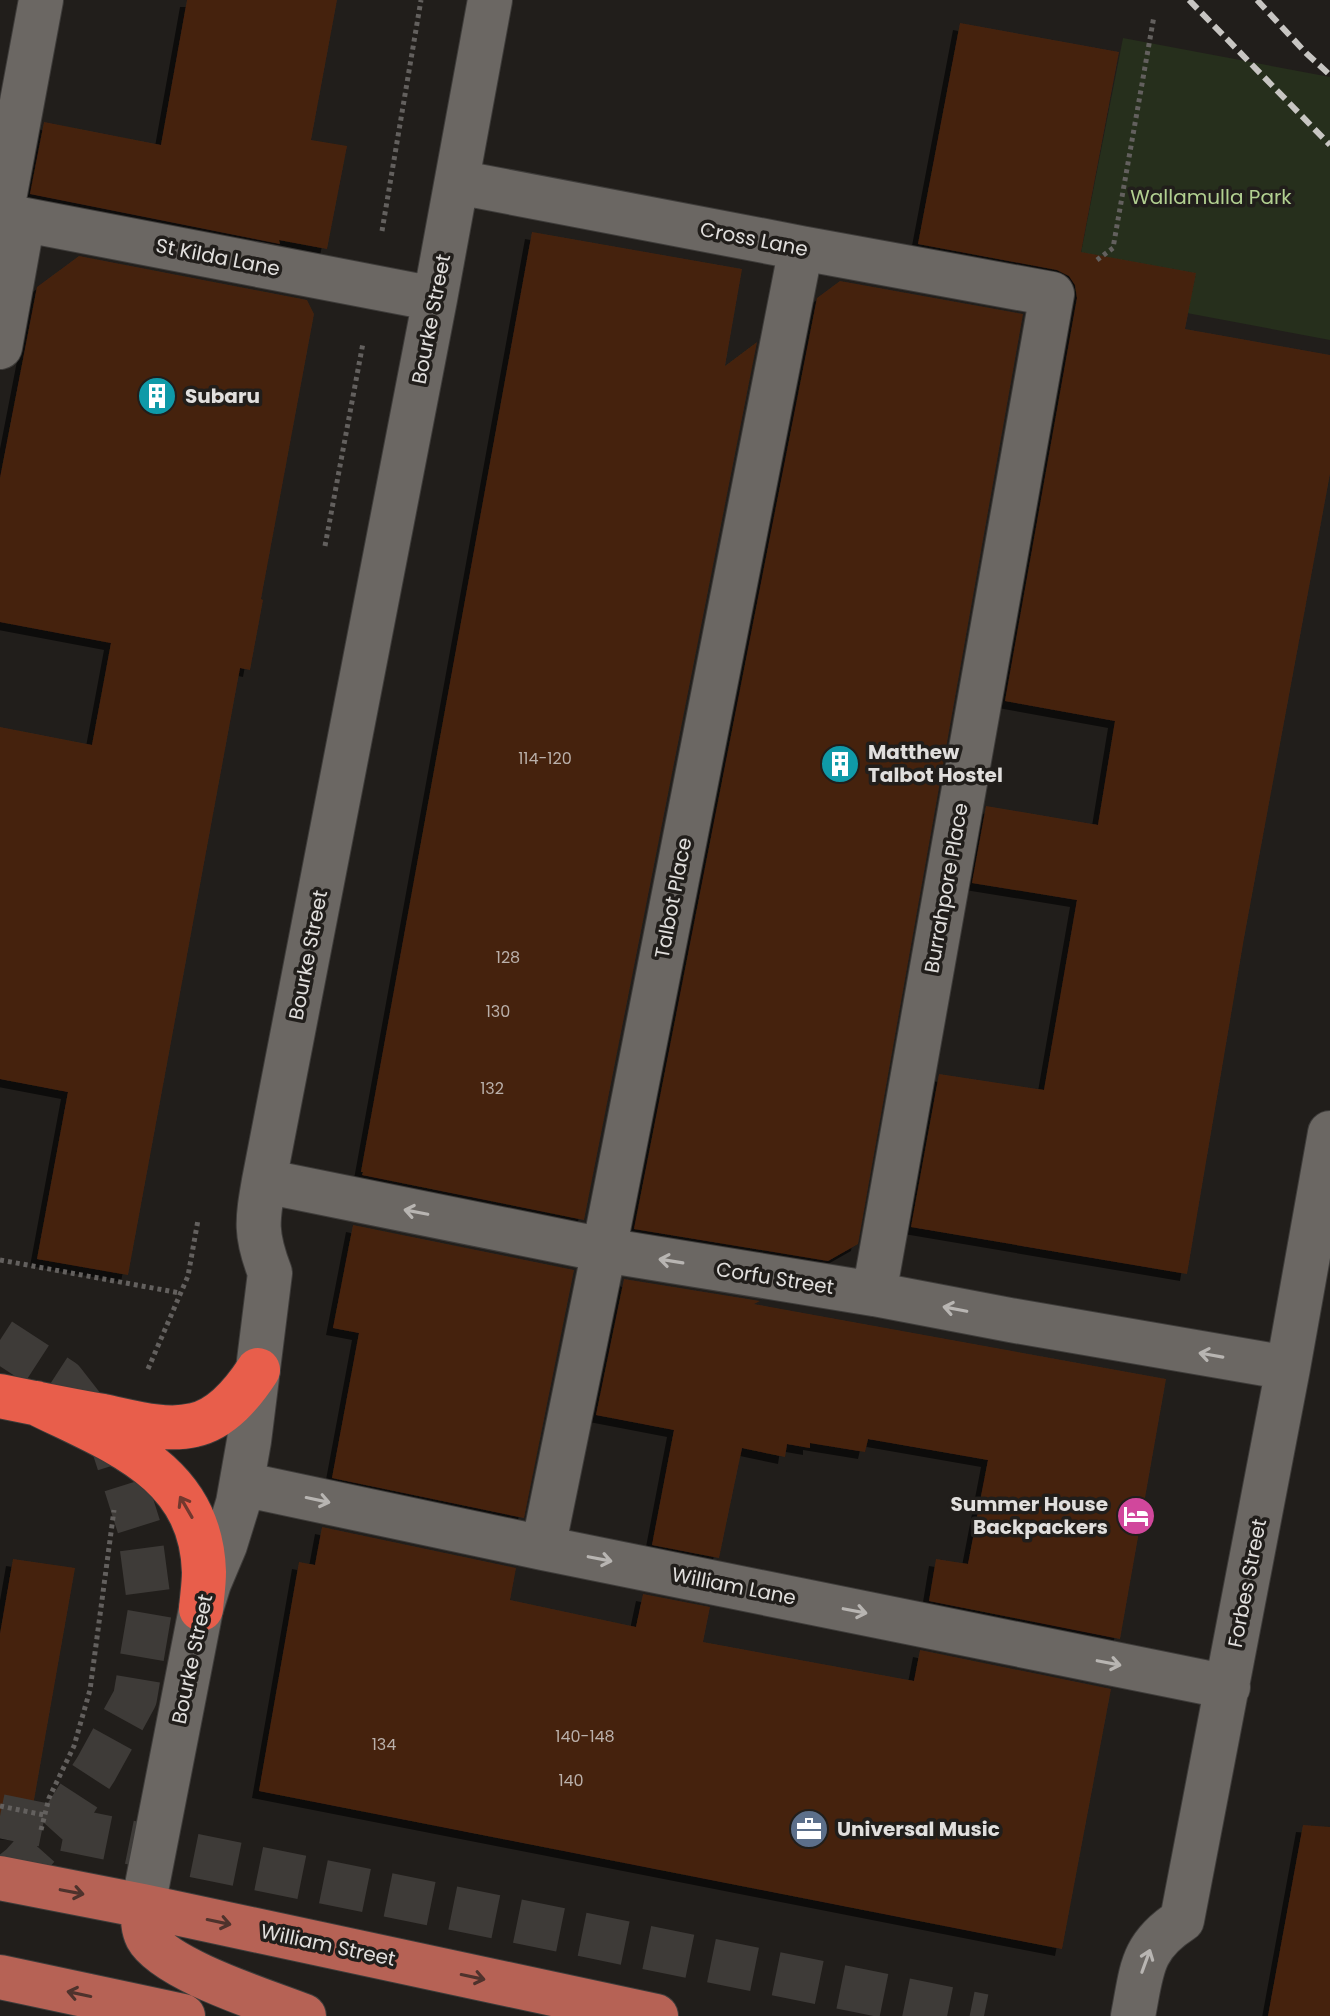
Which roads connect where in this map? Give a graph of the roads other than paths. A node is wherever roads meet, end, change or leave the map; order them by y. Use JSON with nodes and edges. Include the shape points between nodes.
{"nodes":[{"id":1,"x":41,"y":0,"type":"edge"},
{"id":2,"x":490,"y":0,"type":"edge"},
{"id":3,"x":457,"y":182,"type":"junction"},
{"id":4,"x":8,"y":217,"type":"edge"},
{"id":5,"x":801,"y":248,"type":"junction"},
{"id":6,"x":1052,"y":294,"type":"joint"},
{"id":7,"x":435,"y":299,"type":"junction"},
{"id":8,"x":0,"y":347,"type":"edge"},
{"id":9,"x":1330,"y":1133,"type":"edge"},
{"id":10,"x":264,"y":1181,"type":"junction"},
{"id":11,"x":604,"y":1250,"type":"junction"},
{"id":12,"x":1316,"y":1291,"type":"edge"},
{"id":13,"x":874,"y":1294,"type":"junction"},
{"id":14,"x":1288,"y":1368,"type":"junction"},
{"id":15,"x":258,"y":1370,"type":"junction"},
{"id":16,"x":18,"y":1400,"type":"edge"},
{"id":17,"x":242,"y":1484,"type":"junction"},
{"id":18,"x":543,"y":1548,"type":"junction"},
{"id":19,"x":201,"y":1609,"type":"junction"},
{"id":20,"x":1228,"y":1687,"type":"junction"},
{"id":21,"x":0,"y":1878,"type":"edge"},
{"id":22,"x":143,"y":1906,"type":"junction"},
{"id":23,"x":0,"y":1977,"type":"edge"},
{"id":24,"x":128,"y":2011,"type":"edge"},
{"id":25,"x":183,"y":2016,"type":"edge"},
{"id":26,"x":304,"y":2016,"type":"edge"},
{"id":27,"x":656,"y":2016,"type":"edge"},
{"id":28,"x":1133,"y":2016,"type":"edge"}],
"edges":[{"from":1,"to":4,"type":"street"},
{"from":2,"to":3,"type":"street","name":"Bourke Street"},
{"from":3,"to":5,"type":"street","name":"Cross Lane"},
{"from":3,"to":7,"type":"street","name":"Bourke Street"},
{"from":4,"to":7,"type":"street","name":"St Kilda Lane"},
{"from":4,"to":8,"type":"street"},
{"from":5,"to":6,"type":"street","name":"Cross Lane"},
{"from":5,"to":11,"type":"street","name":"Talbot Place"},
{"from":6,"to":13,"type":"street","name":"Burrahpore Place"},
{"from":7,"to":10,"type":"street","name":"Bourke Street"},
{"from":9,"to":12,"type":"street","name":"Forbes Street"},
{"from":11,"to":10,"type":"street","name":"Corfu Street","one_way":true},
{"from":10,"to":15,"type":"street","name":"Bourke Street","via":[[257,1229],[270,1273]]},
{"from":13,"to":11,"type":"street","name":"Corfu Street","one_way":true},
{"from":11,"to":18,"type":"street","name":"Talbot Place"},
{"from":12,"to":14,"type":"street","name":"Forbes Street"},
{"from":14,"to":13,"type":"street","name":"Corfu Street","one_way":true},
{"from":14,"to":20,"type":"street","name":"Forbes Street"},
{"from":15,"to":16,"type":"highway","via":[[224,1410],[195,1425],[159,1426]]},
{"from":15,"to":17,"type":"street","name":"Bourke Street"},
{"from":19,"to":16,"type":"highway","one_way":true,"via":[[204,1575],[196,1527],[171,1485],[126,1448]]},
{"from":17,"to":18,"type":"street","name":"William Lane","one_way":true},
{"from":17,"to":19,"type":"street","name":"Bourke Street"},
{"from":18,"to":20,"type":"street","name":"William Lane","one_way":true},
{"from":19,"to":22,"type":"street","name":"Bourke Street"},
{"from":28,"to":20,"type":"street","name":"Forbes Street","one_way":true,"via":[[1148,1952],[1182,1920]]},
{"from":21,"to":22,"type":"main road","name":"William Street","one_way":true},
{"from":22,"to":26,"type":"main road","via":[[144,1930],[164,1956]]},
{"from":22,"to":27,"type":"main road","name":"William Street","one_way":true},
{"from":24,"to":23,"type":"main road","one_way":true},
{"from":24,"to":25,"type":"main road"}]}
